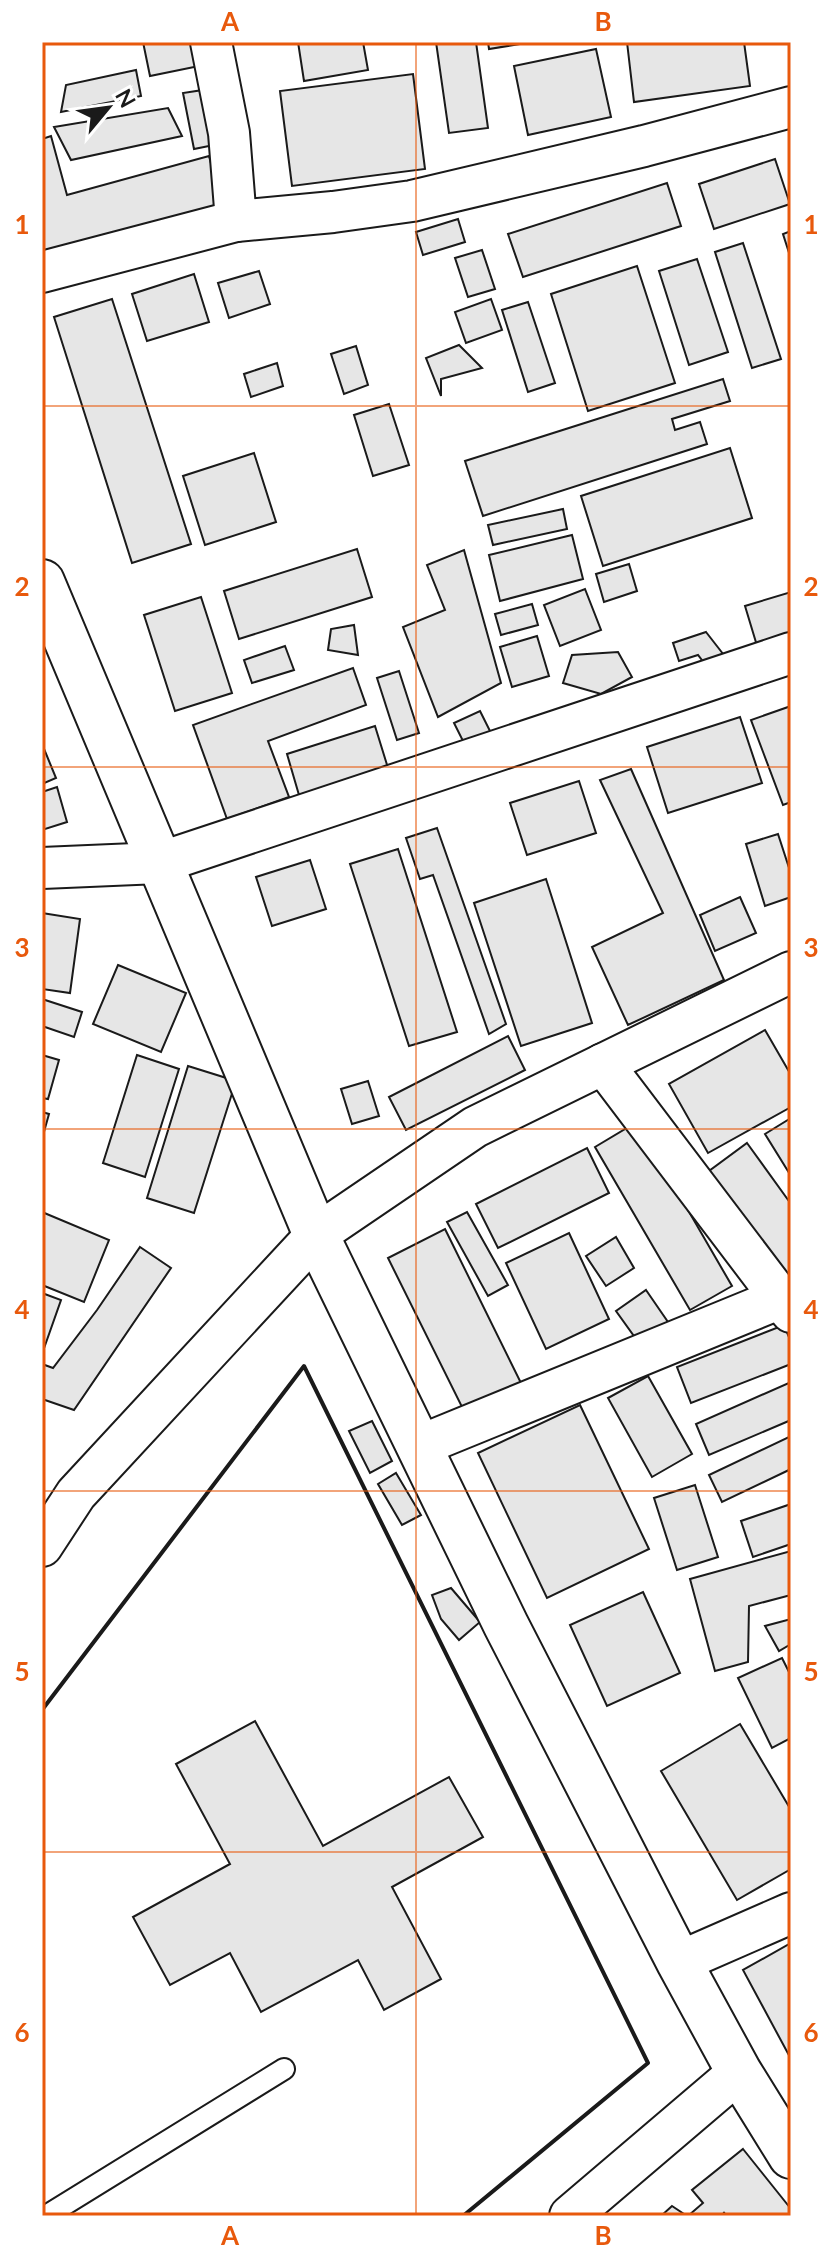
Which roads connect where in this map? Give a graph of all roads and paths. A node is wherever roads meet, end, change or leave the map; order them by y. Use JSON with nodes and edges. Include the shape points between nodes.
{"nodes":[{"id":1,"x":211,"y":42,"type":"edge"},
{"id":2,"x":791,"y":107,"type":"edge"},
{"id":3,"x":236,"y":221,"type":"junction"},
{"id":4,"x":42,"y":272,"type":"edge"},
{"id":5,"x":42,"y":582,"type":"edge"},
{"id":6,"x":791,"y":653,"type":"edge"},
{"id":7,"x":159,"y":863,"type":"junction"},
{"id":8,"x":42,"y":868,"type":"edge"},
{"id":9,"x":791,"y":972,"type":"edge"},
{"id":10,"x":603,"y":1064,"type":"junction"},
{"id":11,"x":316,"y":1235,"type":"junction"},
{"id":12,"x":786,"y":1305,"type":"edge"},
{"id":13,"x":419,"y":1446,"type":"junction"},
{"id":14,"x":59,"y":1487,"type":"edge"},
{"id":15,"x":42,"y":1546,"type":"edge"},
{"id":16,"x":791,"y":1913,"type":"edge"},
{"id":17,"x":679,"y":1962,"type":"junction"},
{"id":18,"x":284,"y":2069,"type":"dead end"},
{"id":19,"x":739,"y":2072,"type":"junction"},
{"id":20,"x":791,"y":2156,"type":"edge"},
{"id":21,"x":46,"y":2216,"type":"edge"},
{"id":22,"x":570,"y":2216,"type":"edge"}],
"edges":[{"from":1,"to":3,"type":"street","via":[[229,133]]},
{"from":2,"to":3,"type":"street","via":[[412,201]]},
{"from":3,"to":4,"type":"street"},
{"from":5,"to":7,"type":"street"},
{"from":6,"to":7,"type":"street"},
{"from":7,"to":8,"type":"street"},
{"from":7,"to":11,"type":"street"},
{"from":9,"to":10,"type":"street"},
{"from":10,"to":11,"type":"street","via":[[475,1127]]},
{"from":10,"to":12,"type":"street"},
{"from":11,"to":13,"type":"street"},
{"from":11,"to":14,"type":"street"},
{"from":12,"to":13,"type":"street"},
{"from":13,"to":17,"type":"street"},
{"from":14,"to":15,"type":"street"},
{"from":16,"to":17,"type":"street"},
{"from":17,"to":19,"type":"street"},
{"from":18,"to":21,"type":"lane"},
{"from":19,"to":20,"type":"street"},
{"from":19,"to":22,"type":"street"}]}
